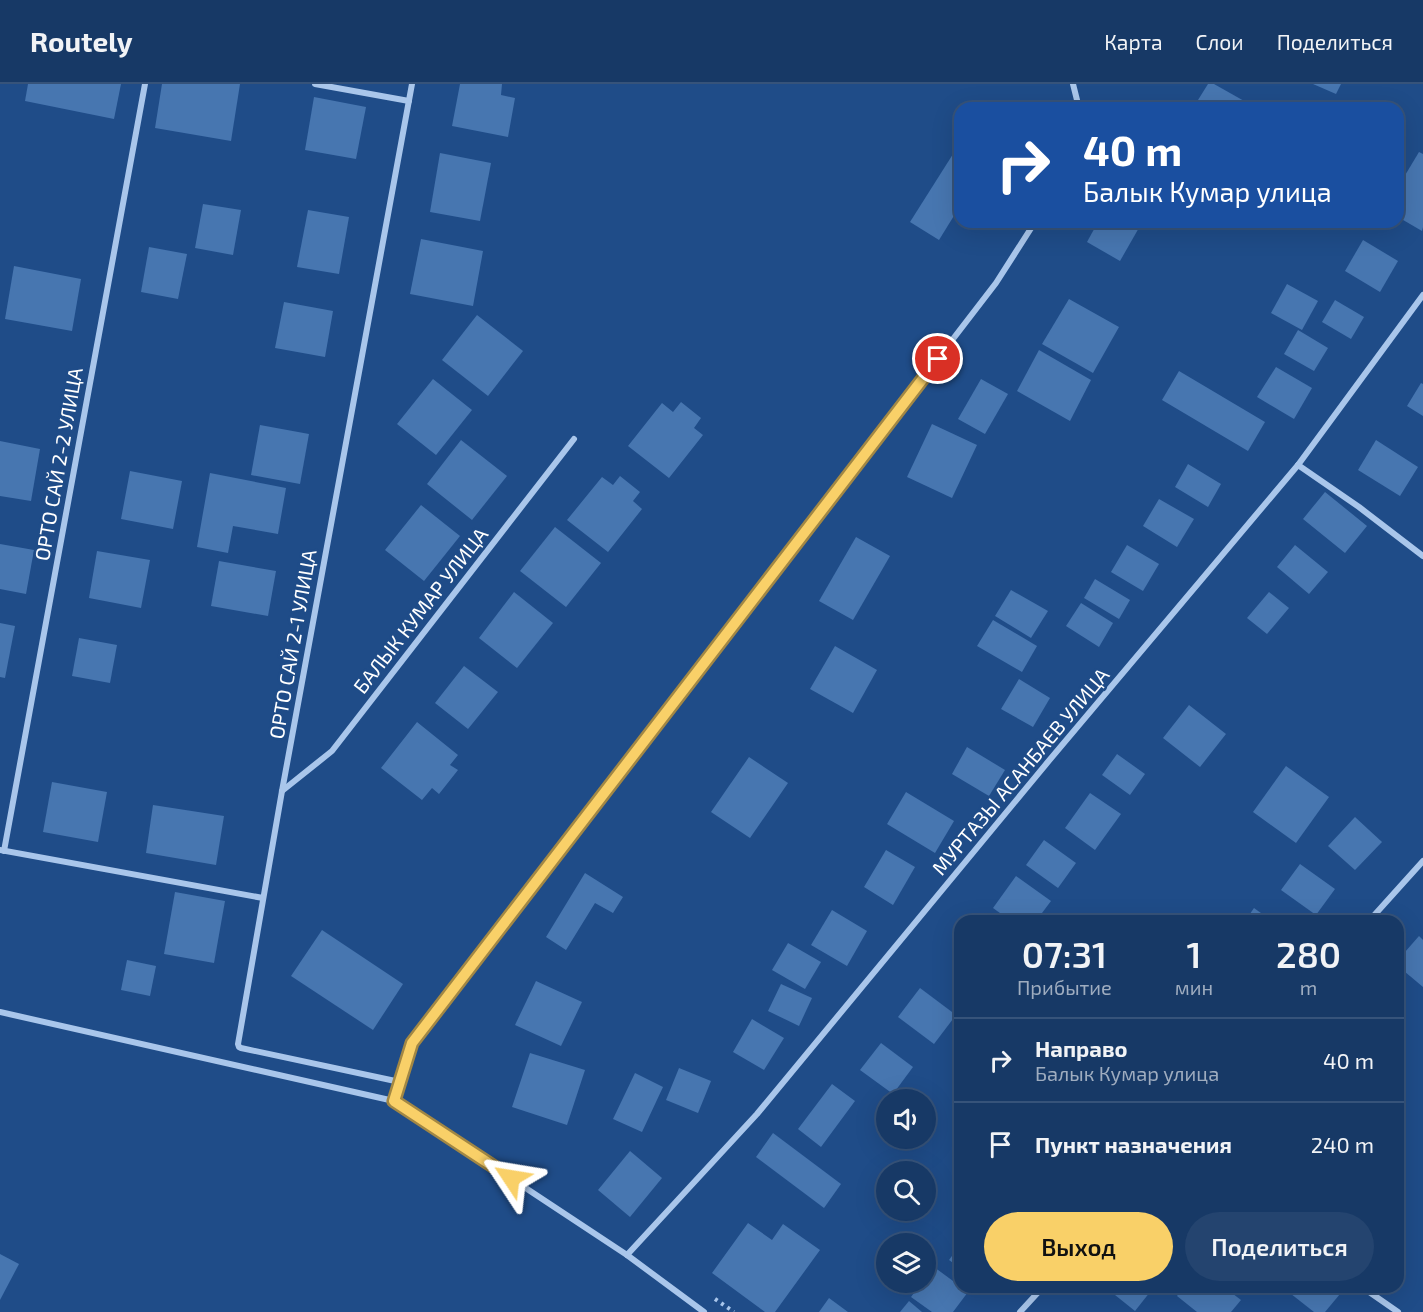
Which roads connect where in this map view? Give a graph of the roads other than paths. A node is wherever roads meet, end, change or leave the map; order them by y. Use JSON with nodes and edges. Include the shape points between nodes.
{"nodes":[{"id":1,"x":145,"y":84,"type":"edge"},
{"id":2,"x":315,"y":84,"type":"edge"},
{"id":3,"x":412,"y":84,"type":"edge"},
{"id":4,"x":1073,"y":84,"type":"edge"},
{"id":5,"x":409,"y":101,"type":"junction"},
{"id":6,"x":1077,"y":102,"type":"edge"},
{"id":7,"x":1031,"y":228,"type":"edge"},
{"id":8,"x":1423,"y":295,"type":"edge"},
{"id":9,"x":574,"y":439,"type":"dead end"},
{"id":10,"x":1298,"y":465,"type":"junction"},
{"id":11,"x":1423,"y":556,"type":"edge"},
{"id":12,"x":282,"y":791,"type":"junction"},
{"id":13,"x":2,"y":850,"type":"edge"},
{"id":14,"x":1423,"y":861,"type":"edge"},
{"id":15,"x":263,"y":898,"type":"junction"},
{"id":16,"x":1374,"y":915,"type":"edge"},
{"id":17,"x":0,"y":1012,"type":"edge"},
{"id":18,"x":400,"y":1082,"type":"junction"},
{"id":19,"x":394,"y":1101,"type":"junction"},
{"id":20,"x":627,"y":1255,"type":"junction"},
{"id":21,"x":1037,"y":1293,"type":"edge"},
{"id":22,"x":1371,"y":1293,"type":"edge"},
{"id":23,"x":704,"y":1312,"type":"edge"},
{"id":24,"x":1020,"y":1312,"type":"edge"},
{"id":25,"x":1398,"y":1312,"type":"edge"}],
"edges":[{"from":1,"to":13,"type":"street","name":"ОРТО САЙ 2-2 УЛИЦА"},
{"from":2,"to":5,"type":"street"},
{"from":3,"to":5,"type":"street","name":"ОРТО САЙ 2-1 УЛИЦА"},
{"from":4,"to":6,"type":"street"},
{"from":5,"to":12,"type":"street","name":"ОРТО САЙ 2-1 УЛИЦА"},
{"from":7,"to":18,"type":"street","via":[[996,283],[412,1043]]},
{"from":8,"to":10,"type":"street","name":"МУРТАЗЫ АСАНБАЕВ УЛИЦА"},
{"from":9,"to":12,"type":"street","name":"БАЛЫК КУМАР УЛИЦА","via":[[332,751]]},
{"from":10,"to":11,"type":"street"},
{"from":10,"to":20,"type":"street","name":"МУРТАЗЫ АСАНБАЕВ УЛИЦА","via":[[757,1114]]},
{"from":12,"to":15,"type":"street","name":"ОРТО САЙ 2-1 УЛИЦА"},
{"from":13,"to":15,"type":"street"},
{"from":14,"to":16,"type":"street"},
{"from":15,"to":18,"type":"street","name":"ОРТО САЙ 2-1 УЛИЦА","via":[[239,1047]]},
{"from":17,"to":19,"type":"street"},
{"from":18,"to":19,"type":"street"},
{"from":19,"to":20,"type":"street"},
{"from":20,"to":23,"type":"street"},
{"from":21,"to":24,"type":"street"},
{"from":22,"to":25,"type":"street"}]}
